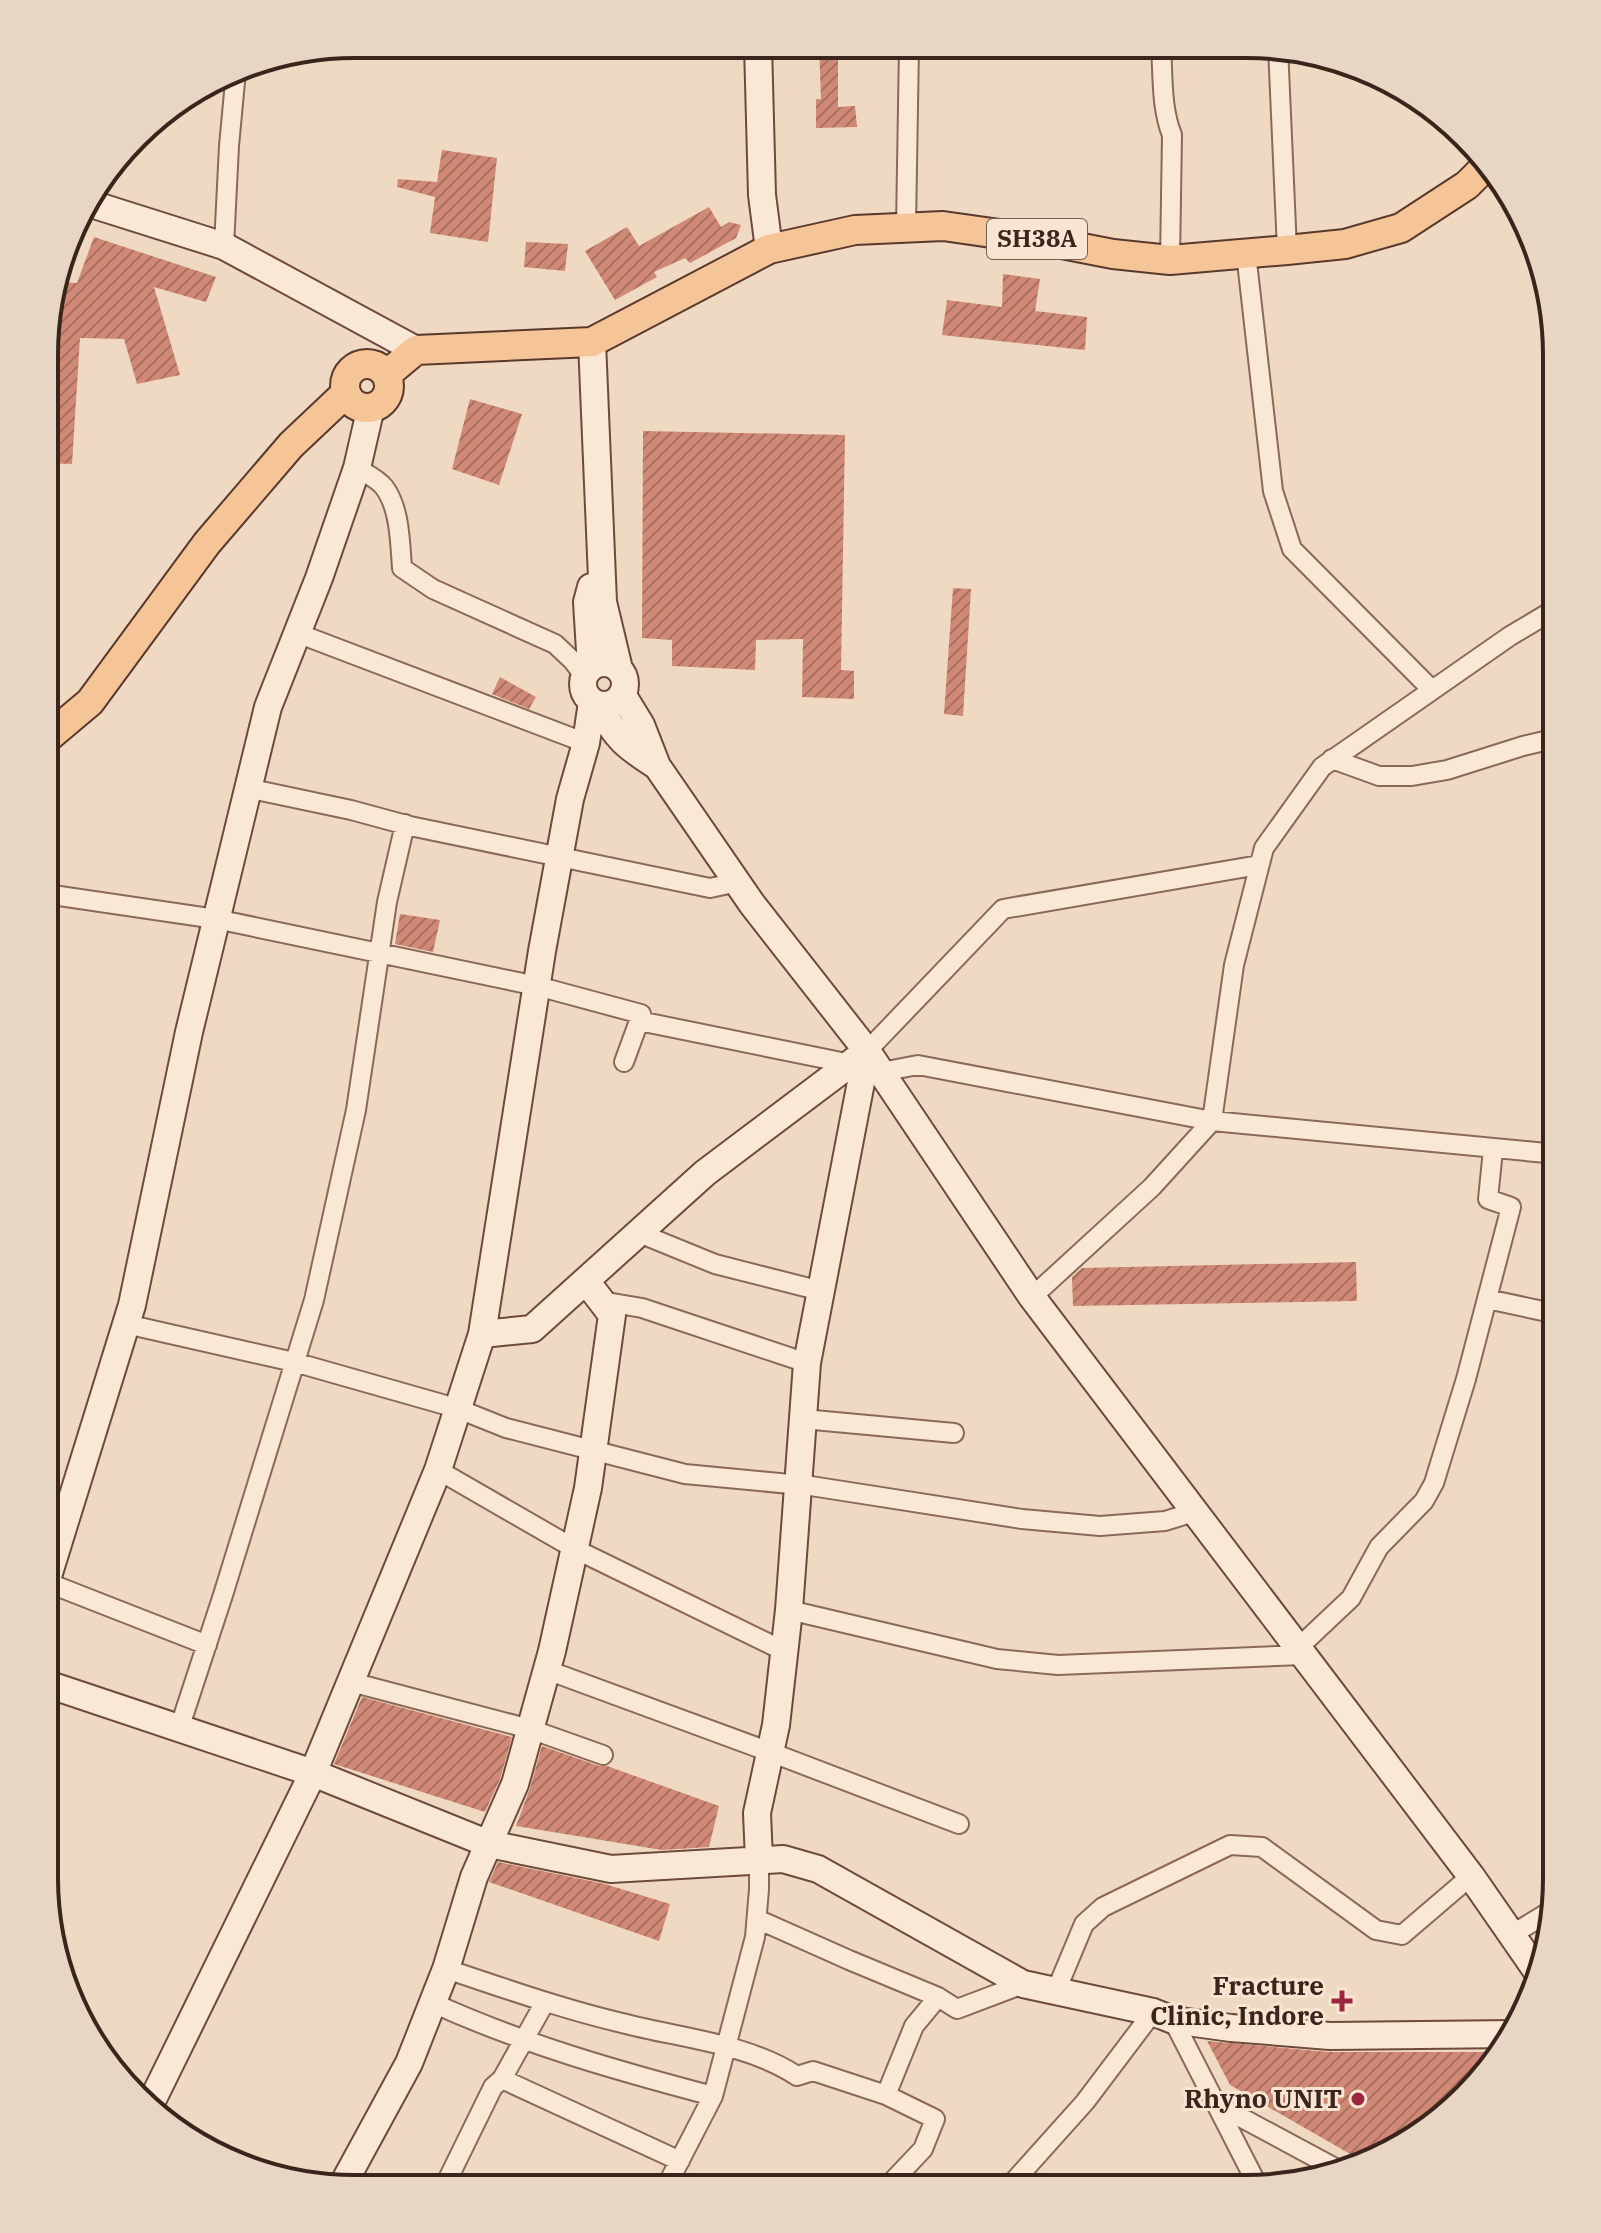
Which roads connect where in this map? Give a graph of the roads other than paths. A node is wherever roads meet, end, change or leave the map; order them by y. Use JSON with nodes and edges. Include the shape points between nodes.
{"nodes":[{"id":1,"x":758,"y":58,"type":"edge"},
{"id":2,"x":909,"y":58,"type":"edge"},
{"id":3,"x":1162,"y":58,"type":"edge"},
{"id":4,"x":1279,"y":60,"type":"edge"},
{"id":5,"x":235,"y":84,"type":"edge"},
{"id":6,"x":1480,"y":172,"type":"edge"},
{"id":7,"x":98,"y":206,"type":"edge"},
{"id":8,"x":906,"y":227,"type":"junction"},
{"id":9,"x":224,"y":246,"type":"junction"},
{"id":10,"x":769,"y":249,"type":"junction"},
{"id":11,"x":1287,"y":250,"type":"junction"},
{"id":12,"x":1246,"y":253,"type":"junction"},
{"id":13,"x":1170,"y":260,"type":"junction"},
{"id":14,"x":592,"y":342,"type":"junction"},
{"id":15,"x":416,"y":350,"type":"junction"},
{"id":16,"x":386,"y":375,"type":"junction"},
{"id":17,"x":346,"y":393,"type":"junction"},
{"id":18,"x":371,"y":407,"type":"junction"},
{"id":19,"x":357,"y":468,"type":"junction"},
{"id":20,"x":601,"y":549,"type":"junction"},
{"id":21,"x":1543,"y":616,"type":"edge"},
{"id":22,"x":297,"y":633,"type":"junction"},
{"id":23,"x":588,"y":671,"type":"junction"},
{"id":24,"x":1432,"y":690,"type":"junction"},
{"id":25,"x":608,"y":692,"type":"junction"},
{"id":26,"x":58,"y":729,"type":"edge"},
{"id":27,"x":1543,"y":741,"type":"edge"},
{"id":28,"x":586,"y":743,"type":"junction"},
{"id":29,"x":1332,"y":759,"type":"junction"},
{"id":30,"x":247,"y":788,"type":"junction"},
{"id":31,"x":405,"y":824,"type":"junction"},
{"id":32,"x":560,"y":857,"type":"junction"},
{"id":33,"x":1259,"y":865,"type":"junction"},
{"id":34,"x":738,"y":882,"type":"junction"},
{"id":35,"x":58,"y":896,"type":"edge"},
{"id":36,"x":216,"y":919,"type":"junction"},
{"id":37,"x":379,"y":954,"type":"junction"},
{"id":38,"x":537,"y":986,"type":"junction"},
{"id":39,"x":641,"y":1014,"type":"dead end"},
{"id":40,"x":624,"y":1062,"type":"dead end"},
{"id":41,"x":866,"y":1062,"type":"junction"},
{"id":42,"x":1212,"y":1121,"type":"junction"},
{"id":43,"x":1493,"y":1150,"type":"junction"},
{"id":44,"x":1543,"y":1153,"type":"edge"},
{"id":45,"x":639,"y":1233,"type":"junction"},
{"id":46,"x":593,"y":1291,"type":"junction"},
{"id":47,"x":821,"y":1291,"type":"junction"},
{"id":48,"x":1032,"y":1297,"type":"junction"},
{"id":49,"x":1487,"y":1299,"type":"junction"},
{"id":50,"x":1543,"y":1311,"type":"edge"},
{"id":51,"x":126,"y":1324,"type":"junction"},
{"id":52,"x":482,"y":1334,"type":"junction"},
{"id":53,"x":294,"y":1362,"type":"junction"},
{"id":54,"x":807,"y":1363,"type":"junction"},
{"id":55,"x":456,"y":1408,"type":"junction"},
{"id":56,"x":803,"y":1419,"type":"junction"},
{"id":57,"x":954,"y":1433,"type":"dead end"},
{"id":58,"x":593,"y":1450,"type":"junction"},
{"id":59,"x":438,"y":1470,"type":"junction"},
{"id":60,"x":798,"y":1485,"type":"junction"},
{"id":61,"x":1194,"y":1512,"type":"junction"},
{"id":62,"x":58,"y":1542,"type":"edge"},
{"id":63,"x":575,"y":1549,"type":"junction"},
{"id":64,"x":58,"y":1589,"type":"edge"},
{"id":65,"x":789,"y":1610,"type":"junction"},
{"id":66,"x":207,"y":1645,"type":"junction"},
{"id":67,"x":784,"y":1651,"type":"junction"},
{"id":68,"x":1301,"y":1652,"type":"junction"},
{"id":69,"x":547,"y":1670,"type":"junction"},
{"id":70,"x":351,"y":1682,"type":"junction"},
{"id":71,"x":58,"y":1688,"type":"edge"},
{"id":72,"x":179,"y":1729,"type":"junction"},
{"id":73,"x":530,"y":1729,"type":"junction"},
{"id":74,"x":770,"y":1752,"type":"junction"},
{"id":75,"x":603,"y":1755,"type":"dead end"},
{"id":76,"x":313,"y":1773,"type":"junction"},
{"id":77,"x":959,"y":1824,"type":"dead end"},
{"id":78,"x":489,"y":1844,"type":"junction"},
{"id":79,"x":759,"y":1860,"type":"junction"},
{"id":80,"x":1471,"y":1876,"type":"junction"},
{"id":81,"x":1540,"y":1918,"type":"edge"},
{"id":82,"x":757,"y":1919,"type":"junction"},
{"id":83,"x":1511,"y":1935,"type":"junction"},
{"id":84,"x":1531,"y":1962,"type":"edge"},
{"id":85,"x":446,"y":1969,"type":"junction"},
{"id":86,"x":1023,"y":1984,"type":"junction"},
{"id":87,"x":1056,"y":1991,"type":"junction"},
{"id":88,"x":938,"y":1997,"type":"junction"},
{"id":89,"x":545,"y":2002,"type":"junction"},
{"id":90,"x":433,"y":2003,"type":"junction"},
{"id":91,"x":1163,"y":2016,"type":"junction"},
{"id":92,"x":1498,"y":2034,"type":"edge"},
{"id":93,"x":524,"y":2040,"type":"junction"},
{"id":94,"x":726,"y":2047,"type":"junction"},
{"id":95,"x":502,"y":2079,"type":"junction"},
{"id":96,"x":886,"y":2095,"type":"junction"},
{"id":97,"x":713,"y":2096,"type":"junction"},
{"id":98,"x":154,"y":2097,"type":"edge"},
{"id":99,"x":1216,"y":2104,"type":"junction"},
{"id":100,"x":680,"y":2161,"type":"junction"},
{"id":101,"x":1327,"y":2164,"type":"edge"},
{"id":102,"x":348,"y":2175,"type":"edge"},
{"id":103,"x":450,"y":2175,"type":"edge"},
{"id":104,"x":672,"y":2175,"type":"edge"},
{"id":105,"x":898,"y":2175,"type":"edge"},
{"id":106,"x":1020,"y":2175,"type":"edge"},
{"id":107,"x":1252,"y":2175,"type":"edge"}],
"edges":[{"from":1,"to":10,"type":"street"},
{"from":2,"to":8,"type":"street"},
{"from":3,"to":13,"type":"street","via":[[1172,135]]},
{"from":4,"to":11,"type":"street"},
{"from":5,"to":9,"type":"street"},
{"from":6,"to":11,"type":"main road","number":"SH38A","via":[[1401,228],[1345,244]]},
{"from":7,"to":9,"type":"street"},
{"from":8,"to":10,"type":"main road","number":"SH38A","via":[[855,230]]},
{"from":8,"to":13,"type":"main road","number":"SH38A","via":[[943,226]]},
{"from":9,"to":15,"type":"street"},
{"from":10,"to":14,"type":"main road","number":"SH38A"},
{"from":11,"to":12,"type":"main road","number":"SH38A"},
{"from":12,"to":13,"type":"main road","number":"SH38A"},
{"from":12,"to":24,"type":"street","via":[[1273,491],[1292,549]]},
{"from":14,"to":15,"type":"main road"},
{"from":14,"to":20,"type":"street"},
{"from":15,"to":16,"type":"main road"},
{"from":16,"to":17,"type":"main road","via":[[372,365],[355,367],[347,376]]},
{"from":16,"to":18,"type":"main road","via":[[387,395]]},
{"from":17,"to":18,"type":"main road","via":[[354,403]]},
{"from":17,"to":26,"type":"main road","via":[[291,445],[207,543],[90,702]]},
{"from":18,"to":19,"type":"street"},
{"from":19,"to":22,"type":"street"},
{"from":19,"to":23,"type":"street","via":[[383,485],[393,505],[402,568],[433,589],[555,644]]},
{"from":20,"to":23,"type":"street","via":[[587,602]]},
{"from":20,"to":25,"type":"street"},
{"from":21,"to":24,"type":"street"},
{"from":22,"to":28,"type":"street"},
{"from":22,"to":30,"type":"street","via":[[268,707]]},
{"from":23,"to":25,"type":"street","via":[[583,690]]},
{"from":23,"to":25,"type":"street","via":[[605,663]]},
{"from":24,"to":29,"type":"street"},
{"from":25,"to":28,"type":"street"},
{"from":25,"to":34,"type":"street","via":[[641,725],[657,766]]},
{"from":27,"to":29,"type":"street","via":[[1412,776],[1379,776]]},
{"from":28,"to":32,"type":"street"},
{"from":29,"to":33,"type":"street","via":[[1264,848]]},
{"from":30,"to":31,"type":"street"},
{"from":30,"to":36,"type":"street"},
{"from":31,"to":32,"type":"street"},
{"from":31,"to":37,"type":"street"},
{"from":32,"to":34,"type":"street","via":[[710,888]]},
{"from":32,"to":38,"type":"street"},
{"from":33,"to":41,"type":"street","via":[[1003,909]]},
{"from":33,"to":42,"type":"street","via":[[1234,965]]},
{"from":34,"to":41,"type":"street"},
{"from":35,"to":36,"type":"street"},
{"from":36,"to":37,"type":"street"},
{"from":36,"to":51,"type":"street"},
{"from":37,"to":38,"type":"street"},
{"from":37,"to":53,"type":"street","via":[[356,1110],[314,1300]]},
{"from":38,"to":39,"type":"street"},
{"from":38,"to":52,"type":"street"},
{"from":40,"to":41,"type":"street","via":[[639,1021]]},
{"from":41,"to":42,"type":"street","via":[[918,1065]]},
{"from":41,"to":45,"type":"street","via":[[705,1173]]},
{"from":41,"to":47,"type":"street"},
{"from":41,"to":48,"type":"street"},
{"from":42,"to":43,"type":"street"},
{"from":42,"to":48,"type":"street","via":[[1152,1187]]},
{"from":43,"to":44,"type":"street"},
{"from":43,"to":49,"type":"street","via":[[1488,1199],[1511,1207]]},
{"from":45,"to":46,"type":"street"},
{"from":45,"to":47,"type":"street","via":[[715,1264]]},
{"from":46,"to":52,"type":"street","via":[[532,1329]]},
{"from":46,"to":54,"type":"street"},
{"from":46,"to":58,"type":"street","via":[[612,1315]]},
{"from":47,"to":54,"type":"street"},
{"from":48,"to":61,"type":"street"},
{"from":49,"to":50,"type":"street"},
{"from":49,"to":68,"type":"street","via":[[1434,1483],[1424,1501],[1379,1547],[1351,1598]]},
{"from":51,"to":53,"type":"street"},
{"from":51,"to":62,"type":"street"},
{"from":52,"to":55,"type":"street"},
{"from":53,"to":55,"type":"street"},
{"from":53,"to":66,"type":"street"},
{"from":54,"to":56,"type":"street"},
{"from":55,"to":58,"type":"street","via":[[506,1428]]},
{"from":55,"to":59,"type":"street"},
{"from":56,"to":57,"type":"street"},
{"from":56,"to":60,"type":"street"},
{"from":58,"to":60,"type":"street","via":[[685,1474]]},
{"from":58,"to":63,"type":"street"},
{"from":59,"to":63,"type":"street"},
{"from":59,"to":70,"type":"street"},
{"from":60,"to":61,"type":"street","via":[[1100,1526],[1165,1521]]},
{"from":60,"to":65,"type":"street"},
{"from":61,"to":68,"type":"street"},
{"from":63,"to":67,"type":"street"},
{"from":63,"to":69,"type":"street"},
{"from":64,"to":66,"type":"street"},
{"from":65,"to":67,"type":"street"},
{"from":65,"to":68,"type":"street","via":[[997,1659],[1058,1665]]},
{"from":66,"to":72,"type":"street"},
{"from":67,"to":74,"type":"street"},
{"from":68,"to":80,"type":"street"},
{"from":69,"to":73,"type":"street"},
{"from":69,"to":74,"type":"street"},
{"from":70,"to":73,"type":"street"},
{"from":70,"to":76,"type":"street"},
{"from":71,"to":72,"type":"street"},
{"from":72,"to":76,"type":"street"},
{"from":73,"to":75,"type":"street"},
{"from":73,"to":78,"type":"street","via":[[515,1784]]},
{"from":74,"to":77,"type":"street"},
{"from":74,"to":79,"type":"street","via":[[757,1813]]},
{"from":76,"to":78,"type":"street"},
{"from":76,"to":98,"type":"street"},
{"from":78,"to":79,"type":"street","via":[[611,1869]]},
{"from":78,"to":85,"type":"street"},
{"from":79,"to":82,"type":"street"},
{"from":79,"to":86,"type":"street","via":[[783,1859],[818,1869]]},
{"from":80,"to":83,"type":"street"},
{"from":80,"to":87,"type":"street","via":[[1402,1935],[1376,1930],[1262,1847],[1230,1845],[1103,1907],[1084,1924]]},
{"from":81,"to":83,"type":"street"},
{"from":82,"to":88,"type":"street"},
{"from":82,"to":94,"type":"street"},
{"from":83,"to":84,"type":"street"},
{"from":85,"to":89,"type":"street"},
{"from":85,"to":90,"type":"street"},
{"from":86,"to":87,"type":"street"},
{"from":86,"to":88,"type":"street","via":[[957,2009]]},
{"from":87,"to":91,"type":"street"},
{"from":88,"to":96,"type":"street","via":[[914,2026]]},
{"from":89,"to":93,"type":"street"},
{"from":89,"to":94,"type":"street"},
{"from":90,"to":93,"type":"street"},
{"from":90,"to":102,"type":"street","via":[[409,2063]]},
{"from":91,"to":92,"type":"street","via":[[1330,2036]]},
{"from":91,"to":99,"type":"street"},
{"from":91,"to":106,"type":"street"},
{"from":93,"to":95,"type":"street"},
{"from":93,"to":97,"type":"street"},
{"from":94,"to":96,"type":"street","via":[[777,2063],[797,2076],[813,2071]]},
{"from":94,"to":97,"type":"street"},
{"from":95,"to":100,"type":"street"},
{"from":95,"to":103,"type":"street","via":[[493,2087]]},
{"from":96,"to":105,"type":"street","via":[[935,2119],[923,2149]]},
{"from":97,"to":100,"type":"street"},
{"from":99,"to":101,"type":"street"},
{"from":99,"to":107,"type":"street"},
{"from":100,"to":104,"type":"street"}]}
